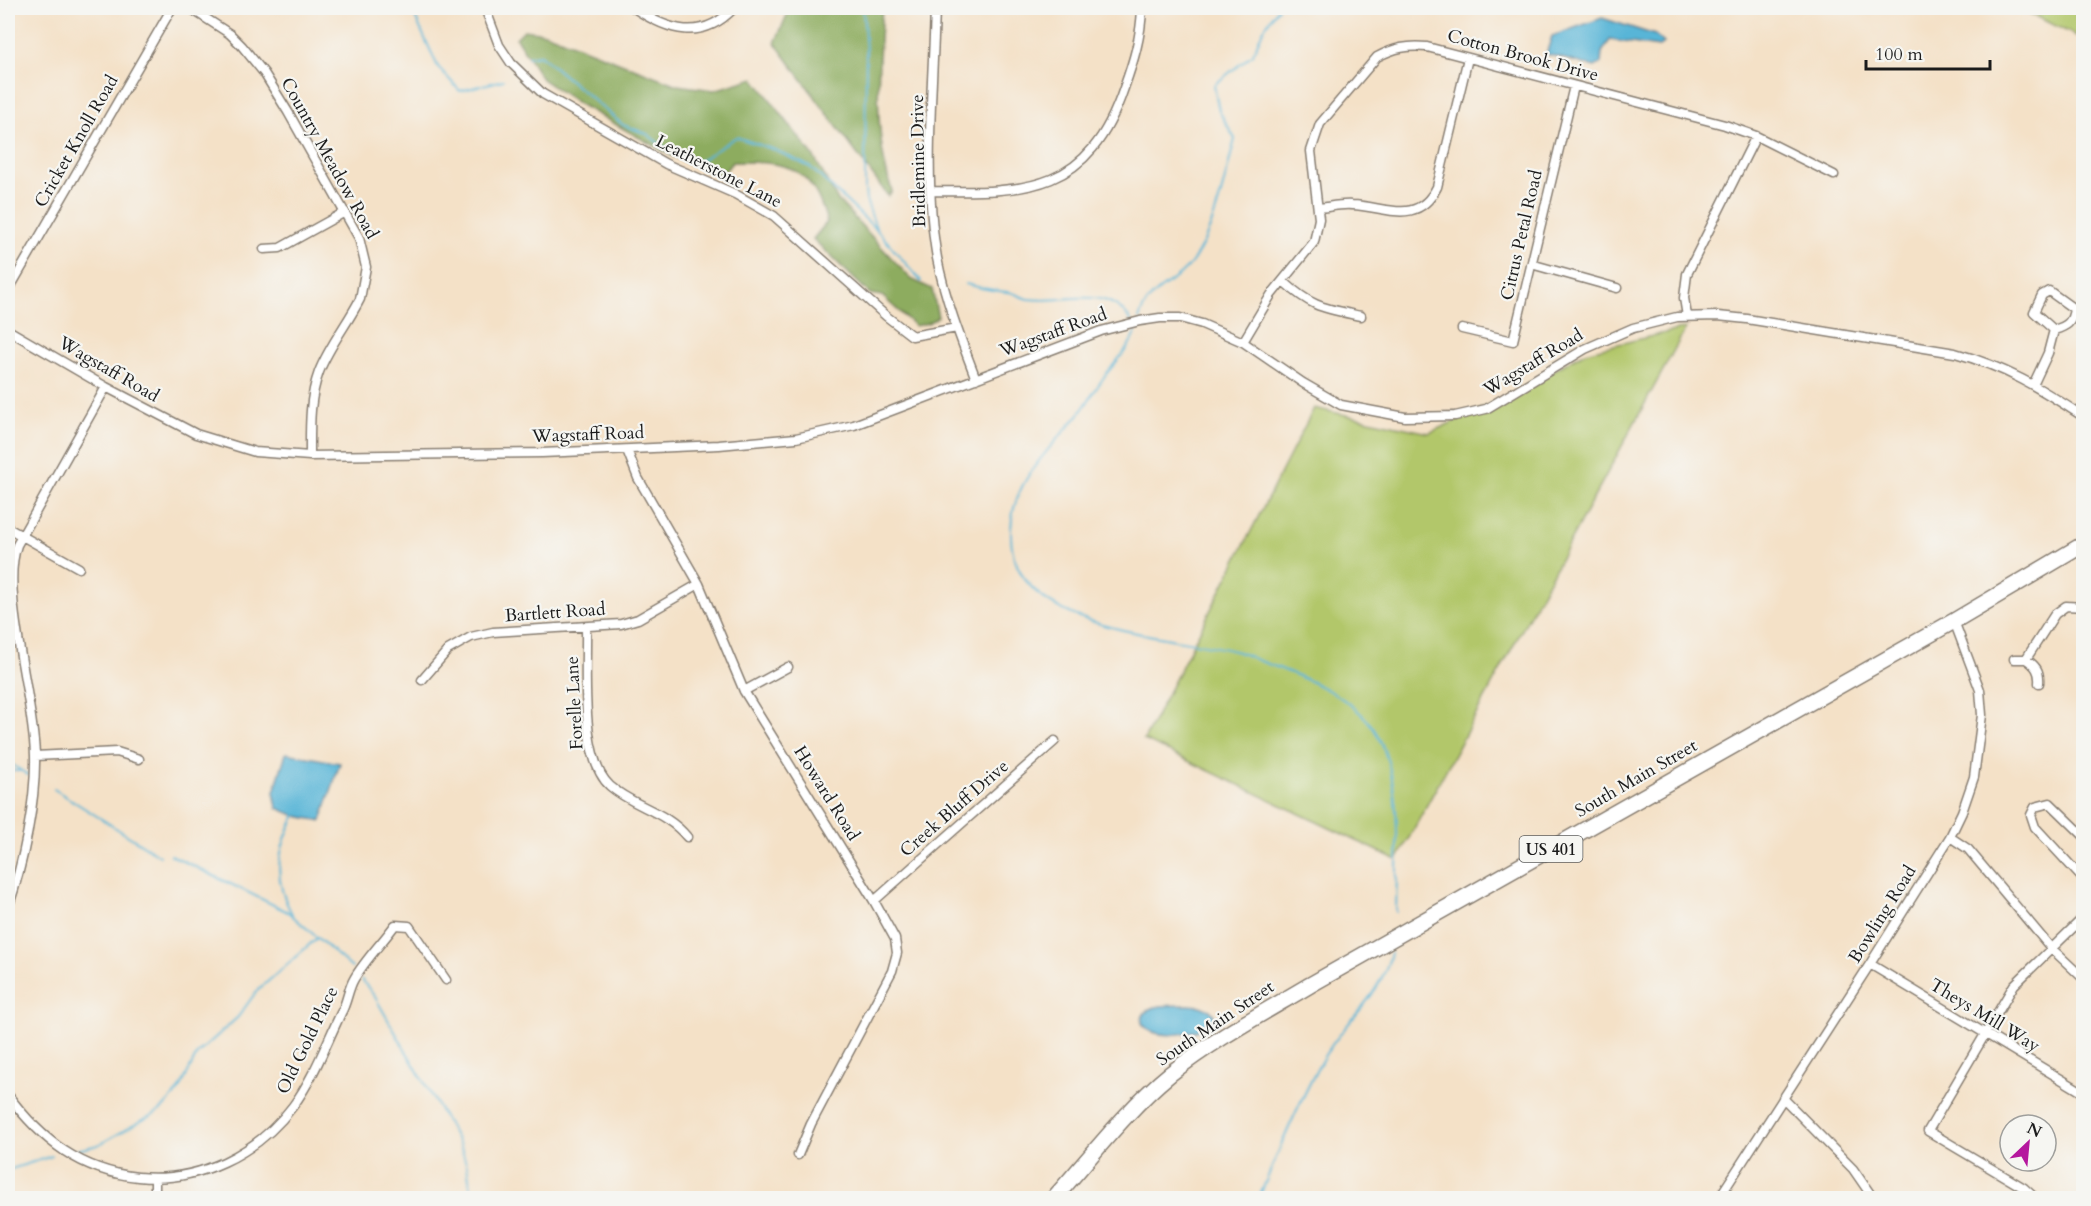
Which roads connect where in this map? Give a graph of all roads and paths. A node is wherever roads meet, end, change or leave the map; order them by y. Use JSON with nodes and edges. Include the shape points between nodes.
{"nodes":[{"id":1,"x":172,"y":8,"type":"edge"},
{"id":2,"x":190,"y":8,"type":"edge"},
{"id":3,"x":485,"y":8,"type":"edge"},
{"id":4,"x":634,"y":8,"type":"edge"},
{"id":5,"x":734,"y":8,"type":"edge"},
{"id":6,"x":935,"y":8,"type":"edge"},
{"id":7,"x":1142,"y":8,"type":"edge"},
{"id":8,"x":1468,"y":58,"type":"junction"},
{"id":9,"x":1574,"y":86,"type":"junction"},
{"id":10,"x":1756,"y":136,"type":"junction"},
{"id":11,"x":1834,"y":175,"type":"dead end"},
{"id":12,"x":931,"y":191,"type":"junction"},
{"id":13,"x":1319,"y":208,"type":"junction"},
{"id":14,"x":345,"y":212,"type":"junction"},
{"id":15,"x":264,"y":249,"type":"dead end"},
{"id":16,"x":1531,"y":264,"type":"junction"},
{"id":17,"x":1283,"y":281,"type":"junction"},
{"id":18,"x":1617,"y":288,"type":"dead end"},
{"id":19,"x":8,"y":291,"type":"edge"},
{"id":20,"x":1361,"y":316,"type":"dead end"},
{"id":21,"x":1687,"y":316,"type":"junction"},
{"id":22,"x":957,"y":328,"type":"junction"},
{"id":23,"x":1462,"y":329,"type":"dead end"},
{"id":24,"x":8,"y":330,"type":"edge"},
{"id":25,"x":2054,"y":330,"type":"junction"},
{"id":26,"x":1244,"y":342,"type":"junction"},
{"id":27,"x":976,"y":379,"type":"junction"},
{"id":28,"x":2034,"y":383,"type":"junction"},
{"id":29,"x":105,"y":387,"type":"junction"},
{"id":30,"x":2084,"y":417,"type":"edge"},
{"id":31,"x":627,"y":450,"type":"junction"},
{"id":32,"x":310,"y":456,"type":"junction"},
{"id":33,"x":8,"y":528,"type":"edge"},
{"id":34,"x":22,"y":536,"type":"junction"},
{"id":35,"x":2084,"y":544,"type":"edge"},
{"id":36,"x":79,"y":568,"type":"dead end"},
{"id":37,"x":699,"y":584,"type":"junction"},
{"id":38,"x":2084,"y":607,"type":"edge"},
{"id":39,"x":1954,"y":621,"type":"junction"},
{"id":40,"x":586,"y":628,"type":"junction"},
{"id":41,"x":2014,"y":659,"type":"dead end"},
{"id":42,"x":2026,"y":659,"type":"junction"},
{"id":43,"x":789,"y":667,"type":"dead end"},
{"id":44,"x":422,"y":680,"type":"dead end"},
{"id":45,"x":2039,"y":683,"type":"dead end"},
{"id":46,"x":744,"y":692,"type":"junction"},
{"id":47,"x":1055,"y":741,"type":"dead end"},
{"id":48,"x":35,"y":756,"type":"junction"},
{"id":49,"x":139,"y":759,"type":"dead end"},
{"id":50,"x":2084,"y":836,"type":"edge"},
{"id":51,"x":687,"y":837,"type":"dead end"},
{"id":52,"x":1950,"y":837,"type":"junction"},
{"id":53,"x":2084,"y":880,"type":"edge"},
{"id":54,"x":874,"y":901,"type":"junction"},
{"id":55,"x":8,"y":908,"type":"edge"},
{"id":56,"x":2084,"y":917,"type":"edge"},
{"id":57,"x":2051,"y":948,"type":"junction"},
{"id":58,"x":1870,"y":964,"type":"junction"},
{"id":59,"x":2084,"y":979,"type":"edge"},
{"id":60,"x":446,"y":980,"type":"dead end"},
{"id":61,"x":1985,"y":1034,"type":"junction"},
{"id":62,"x":2084,"y":1093,"type":"edge"},
{"id":63,"x":8,"y":1095,"type":"edge"},
{"id":64,"x":1783,"y":1098,"type":"junction"},
{"id":65,"x":798,"y":1155,"type":"dead end"},
{"id":66,"x":155,"y":1179,"type":"junction"},
{"id":67,"x":155,"y":1198,"type":"edge"},
{"id":68,"x":1054,"y":1198,"type":"edge"},
{"id":69,"x":1719,"y":1198,"type":"edge"},
{"id":70,"x":1873,"y":1198,"type":"edge"},
{"id":71,"x":2035,"y":1198,"type":"edge"}],
"edges":[{"from":1,"to":19,"type":"street","name":"Cricket Knoll Road"},
{"from":2,"to":14,"type":"street","name":"Country Meadow Road","via":[[230,34],[253,57]]},
{"from":3,"to":22,"type":"street","name":"Leatherstone Lane","via":[[510,63],[543,94],[666,164],[774,216],[912,336]]},
{"from":4,"to":5,"type":"street","via":[[665,26],[682,30],[712,25]]},
{"from":6,"to":12,"type":"street","name":"Bridlemine Drive"},
{"from":7,"to":12,"type":"street","via":[[1139,46],[1114,117],[1104,136],[1075,166],[1048,181],[1011,191]]},
{"from":8,"to":9,"type":"street","name":"Cotton Brook Drive"},
{"from":8,"to":13,"type":"street","via":[[1437,187],[1426,202],[1410,211],[1397,212],[1350,204]]},
{"from":8,"to":13,"type":"street","name":"Cotton Brook Drive","via":[[1411,46],[1377,57],[1320,124],[1311,151]]},
{"from":9,"to":10,"type":"street","name":"Cotton Brook Drive"},
{"from":9,"to":16,"type":"street","name":"Citrus Petal Road"},
{"from":10,"to":11,"type":"street","name":"Cotton Brook Drive"},
{"from":10,"to":21,"type":"street","via":[[1687,274]]},
{"from":12,"to":22,"type":"street","name":"Bridlemine Drive","via":[[938,258]]},
{"from":13,"to":17,"type":"street","name":"Cotton Brook Drive","via":[[1314,242]]},
{"from":14,"to":15,"type":"street","via":[[280,248]]},
{"from":14,"to":32,"type":"street","name":"Country Meadow Road","via":[[365,257],[364,289],[319,372],[312,399]]},
{"from":16,"to":18,"type":"street"},
{"from":16,"to":23,"type":"street","name":"Citrus Petal Road","via":[[1513,341]]},
{"from":17,"to":20,"type":"street","via":[[1316,306]]},
{"from":17,"to":26,"type":"street","name":"Cotton Brook Drive"},
{"from":21,"to":26,"type":"street","name":"Wagstaff Road","via":[[1660,320],[1608,338],[1500,402],[1455,416],[1405,417],[1341,405]]},
{"from":21,"to":28,"type":"street","name":"Wagstaff Road","via":[[1747,319],[1955,353],[1989,362]]},
{"from":22,"to":27,"type":"street","name":"Bridlemine Drive"},
{"from":24,"to":29,"type":"street","name":"Wagstaff Road"},
{"from":25,"to":25,"type":"street","via":[[2067,326],[2074,309],[2049,291],[2042,295],[2034,312]]},
{"from":25,"to":28,"type":"street"},
{"from":26,"to":27,"type":"street","name":"Wagstaff Road","via":[[1180,318],[1140,321],[1101,331]]},
{"from":27,"to":31,"type":"street","name":"Wagstaff Road","via":[[855,425],[816,434]]},
{"from":28,"to":30,"type":"street","name":"Wagstaff Road"},
{"from":29,"to":32,"type":"street","name":"Wagstaff Road","via":[[217,443],[255,452]]},
{"from":29,"to":34,"type":"street"},
{"from":31,"to":32,"type":"street","name":"Wagstaff Road"},
{"from":31,"to":37,"type":"street","name":"Howard Road","via":[[638,478]]},
{"from":33,"to":34,"type":"street"},
{"from":34,"to":36,"type":"street"},
{"from":34,"to":48,"type":"street","via":[[13,554],[10,589]]},
{"from":35,"to":39,"type":"highway","name":"South Main Street","number":"US 401"},
{"from":37,"to":40,"type":"street","name":"Bartlett Road","via":[[638,619]]},
{"from":37,"to":46,"type":"street","name":"Howard Road"},
{"from":38,"to":42,"type":"street","via":[[2066,606],[2055,614]]},
{"from":39,"to":52,"type":"street","name":"Bowling Road","via":[[1980,690],[1982,715],[1974,777]]},
{"from":39,"to":68,"type":"highway","name":"South Main Street","number":"US 401","via":[[1310,985],[1216,1043],[1170,1074],[1143,1099]]},
{"from":40,"to":44,"type":"street","name":"Bartlett Road","via":[[493,632],[471,637],[448,650]]},
{"from":40,"to":51,"type":"street","name":"Forelle Lane","via":[[593,757],[608,785],[670,820]]},
{"from":41,"to":42,"type":"street"},
{"from":42,"to":45,"type":"street","via":[[2040,674]]},
{"from":43,"to":46,"type":"street"},
{"from":46,"to":54,"type":"street","name":"Howard Road"},
{"from":47,"to":54,"type":"street","name":"Creek Bluff Drive"},
{"from":48,"to":49,"type":"street","via":[[117,752]]},
{"from":48,"to":55,"type":"street","via":[[22,857]]},
{"from":50,"to":53,"type":"street","via":[[2050,803],[2035,807],[2031,815],[2035,827]]},
{"from":52,"to":57,"type":"street","via":[[1968,849]]},
{"from":52,"to":58,"type":"street","name":"Bowling Road"},
{"from":54,"to":65,"type":"street","name":"Howard Road","via":[[895,939],[897,953],[892,971]]},
{"from":56,"to":57,"type":"street"},
{"from":57,"to":59,"type":"street"},
{"from":57,"to":61,"type":"street","via":[[2014,985]]},
{"from":58,"to":61,"type":"street","name":"Theys Mill Way"},
{"from":58,"to":64,"type":"street","name":"Bowling Road"},
{"from":60,"to":66,"type":"street","name":"Old Gold Place","via":[[410,927],[395,925],[352,981],[348,1000],[303,1091],[274,1127],[248,1149],[218,1165]]},
{"from":61,"to":62,"type":"street","name":"Theys Mill Way"},
{"from":61,"to":71,"type":"street","via":[[1928,1131]]},
{"from":63,"to":66,"type":"street","name":"Old Gold Place","via":[[45,1138],[78,1160],[110,1172]]},
{"from":64,"to":69,"type":"street","name":"Bowling Road"},
{"from":64,"to":70,"type":"street","via":[[1853,1169]]},
{"from":66,"to":67,"type":"street"}]}
